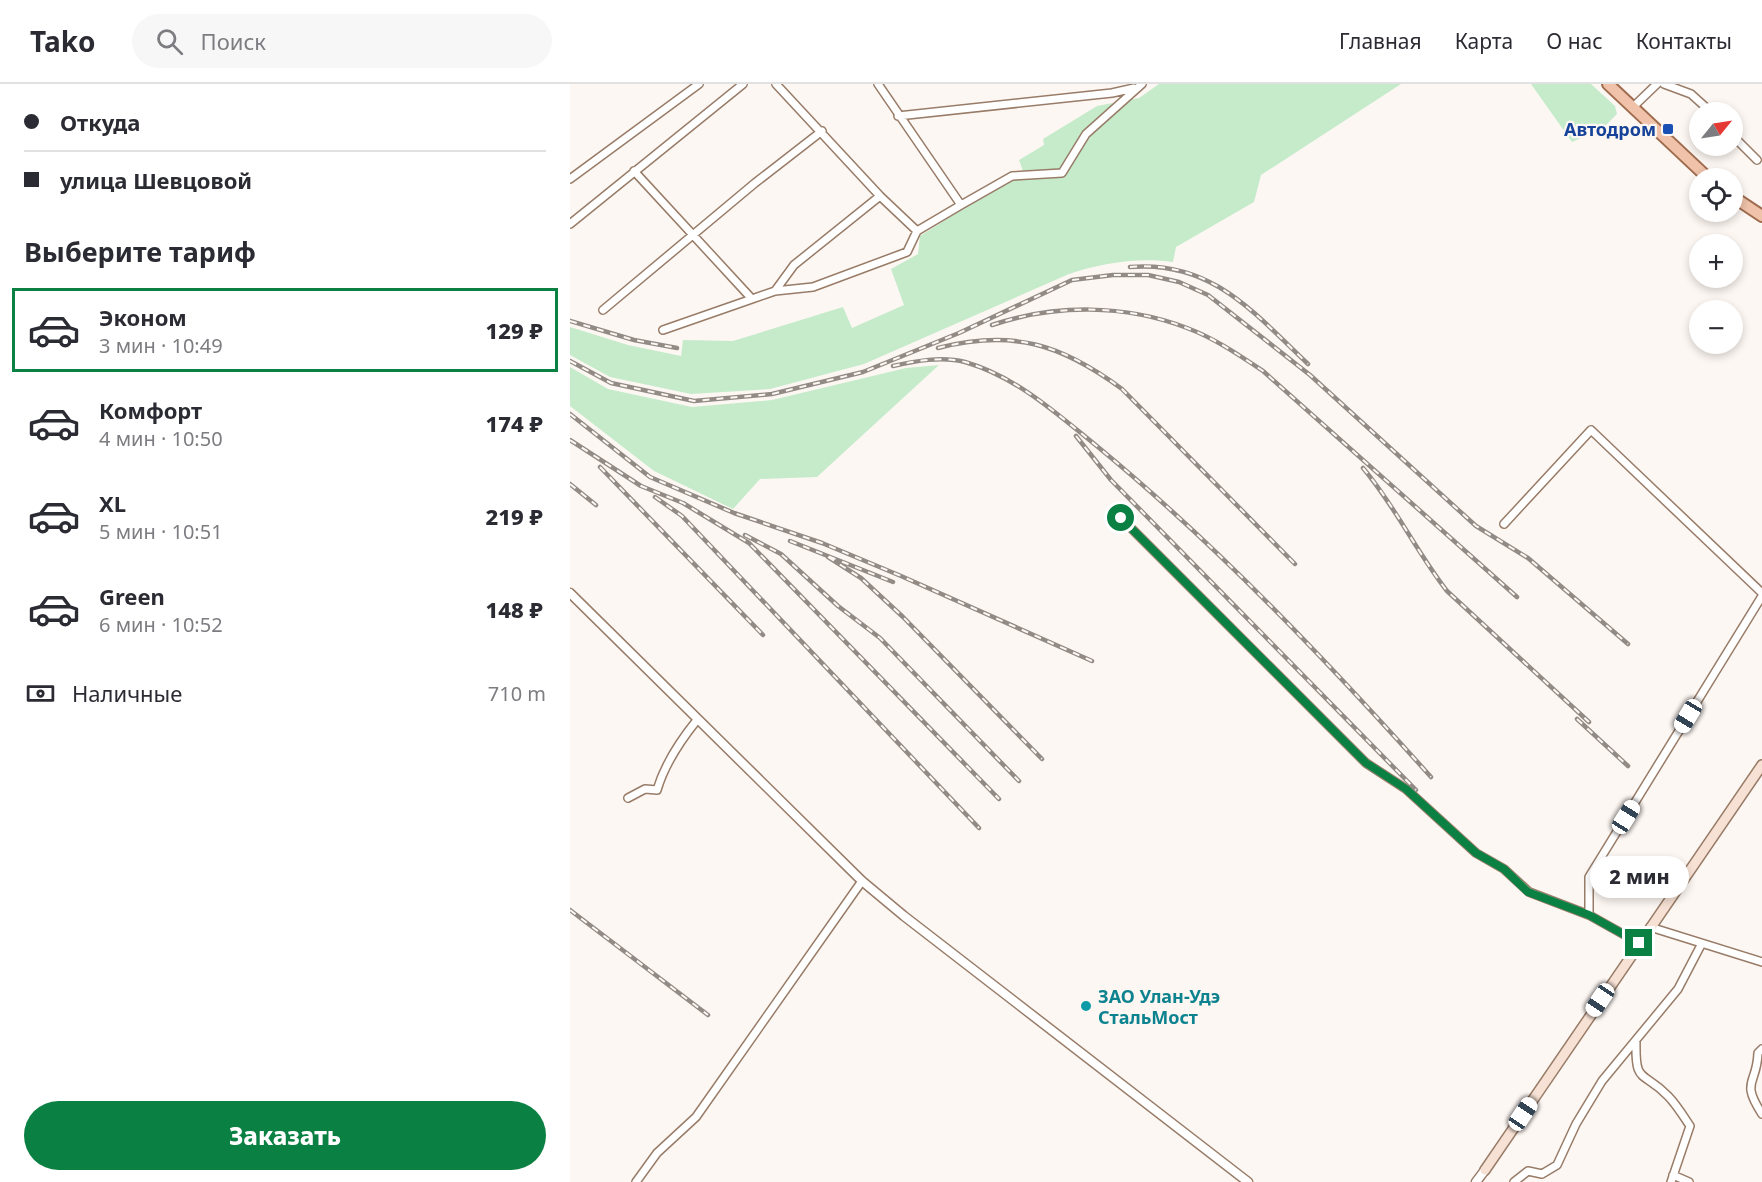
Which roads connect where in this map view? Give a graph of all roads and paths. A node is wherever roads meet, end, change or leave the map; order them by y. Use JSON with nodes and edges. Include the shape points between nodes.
{"nodes":[{"id":1,"x":699,"y":84,"type":"edge"},
{"id":2,"x":743,"y":84,"type":"edge"},
{"id":3,"x":776,"y":84,"type":"edge"},
{"id":4,"x":878,"y":84,"type":"edge"},
{"id":5,"x":1608,"y":84,"type":"edge"},
{"id":6,"x":1657,"y":84,"type":"edge"},
{"id":7,"x":1664,"y":84,"type":"edge"},
{"id":8,"x":1139,"y":86,"type":"edge"},
{"id":9,"x":1700,"y":102,"type":"edge"},
{"id":10,"x":1632,"y":108,"type":"junction"},
{"id":11,"x":898,"y":116,"type":"junction"},
{"id":12,"x":822,"y":131,"type":"junction"},
{"id":13,"x":1743,"y":146,"type":"edge"},
{"id":14,"x":1756,"y":160,"type":"dead end"},
{"id":15,"x":1697,"y":168,"type":"edge"},
{"id":16,"x":634,"y":171,"type":"junction"},
{"id":17,"x":570,"y":179,"type":"edge"},
{"id":18,"x":880,"y":196,"type":"junction"},
{"id":19,"x":1743,"y":203,"type":"edge"},
{"id":20,"x":961,"y":205,"type":"junction"},
{"id":21,"x":1762,"y":216,"type":"edge"},
{"id":22,"x":570,"y":225,"type":"edge"},
{"id":23,"x":916,"y":231,"type":"junction"},
{"id":24,"x":693,"y":236,"type":"junction"},
{"id":25,"x":775,"y":291,"type":"junction"},
{"id":26,"x":752,"y":299,"type":"junction"},
{"id":27,"x":603,"y":310,"type":"dead end"},
{"id":28,"x":663,"y":330,"type":"dead end"},
{"id":29,"x":1121,"y":518,"type":"dead end"},
{"id":30,"x":1504,"y":524,"type":"dead end"},
{"id":31,"x":570,"y":593,"type":"edge"},
{"id":32,"x":1762,"y":594,"type":"edge"},
{"id":33,"x":697,"y":720,"type":"junction"},
{"id":34,"x":1762,"y":765,"type":"edge"},
{"id":35,"x":628,"y":798,"type":"dead end"},
{"id":36,"x":862,"y":880,"type":"junction"},
{"id":37,"x":1589,"y":915,"type":"junction"},
{"id":38,"x":1650,"y":927,"type":"junction"},
{"id":39,"x":1639,"y":943,"type":"junction"},
{"id":40,"x":1701,"y":945,"type":"junction"},
{"id":41,"x":1762,"y":962,"type":"edge"},
{"id":42,"x":1636,"y":1040,"type":"junction"},
{"id":43,"x":1762,"y":1049,"type":"edge"},
{"id":44,"x":1762,"y":1114,"type":"edge"},
{"id":45,"x":1485,"y":1170,"type":"junction"},
{"id":46,"x":1672,"y":1178,"type":"edge"},
{"id":47,"x":636,"y":1182,"type":"edge"},
{"id":48,"x":1248,"y":1182,"type":"edge"},
{"id":49,"x":1476,"y":1182,"type":"edge"},
{"id":50,"x":1486,"y":1182,"type":"edge"},
{"id":51,"x":1514,"y":1182,"type":"edge"},
{"id":52,"x":1689,"y":1182,"type":"edge"}],
"edges":[{"from":1,"to":17,"type":"street"},
{"from":2,"to":16,"type":"street"},
{"from":3,"to":12,"type":"street"},
{"from":4,"to":11,"type":"street"},
{"from":5,"to":10,"type":"main road"},
{"from":6,"to":10,"type":"street"},
{"from":7,"to":9,"type":"street","via":[[1691,94]]},
{"from":8,"to":11,"type":"street","via":[[1112,93]]},
{"from":8,"to":20,"type":"street","via":[[1086,134],[1062,173],[1012,176]]},
{"from":10,"to":15,"type":"main road"},
{"from":11,"to":20,"type":"street"},
{"from":12,"to":18,"type":"street"},
{"from":12,"to":24,"type":"street"},
{"from":13,"to":14,"type":"street"},
{"from":16,"to":22,"type":"street"},
{"from":16,"to":24,"type":"street"},
{"from":18,"to":23,"type":"street"},
{"from":18,"to":25,"type":"street","via":[[794,265]]},
{"from":19,"to":21,"type":"main road"},
{"from":20,"to":23,"type":"street"},
{"from":23,"to":25,"type":"street","via":[[907,252],[813,287]]},
{"from":24,"to":26,"type":"street"},
{"from":24,"to":27,"type":"street"},
{"from":25,"to":26,"type":"street"},
{"from":26,"to":28,"type":"street"},
{"from":29,"to":37,"type":"street","via":[[1366,763],[1406,789],[1476,853],[1504,869],[1528,892]]},
{"from":30,"to":32,"type":"street","via":[[1591,430]]},
{"from":31,"to":33,"type":"street"},
{"from":32,"to":37,"type":"street","via":[[1589,877]]},
{"from":33,"to":35,"type":"street","via":[[668,762],[657,790],[645,789]]},
{"from":33,"to":36,"type":"street"},
{"from":34,"to":38,"type":"main road"},
{"from":36,"to":47,"type":"street","via":[[696,1117],[657,1153]]},
{"from":36,"to":48,"type":"street"},
{"from":37,"to":39,"type":"street"},
{"from":38,"to":39,"type":"main road"},
{"from":38,"to":40,"type":"street"},
{"from":39,"to":45,"type":"main road"},
{"from":40,"to":41,"type":"street"},
{"from":40,"to":42,"type":"street","via":[[1678,989]]},
{"from":42,"to":46,"type":"street","via":[[1640,1076],[1668,1095],[1690,1124]]},
{"from":42,"to":51,"type":"street","via":[[1602,1081],[1557,1165],[1542,1174],[1528,1171]]},
{"from":43,"to":44,"type":"street","via":[[1758,1053],[1759,1065],[1749,1082],[1749,1090]]},
{"from":45,"to":49,"type":"street"},
{"from":45,"to":50,"type":"street"},
{"from":46,"to":52,"type":"street"}]}
